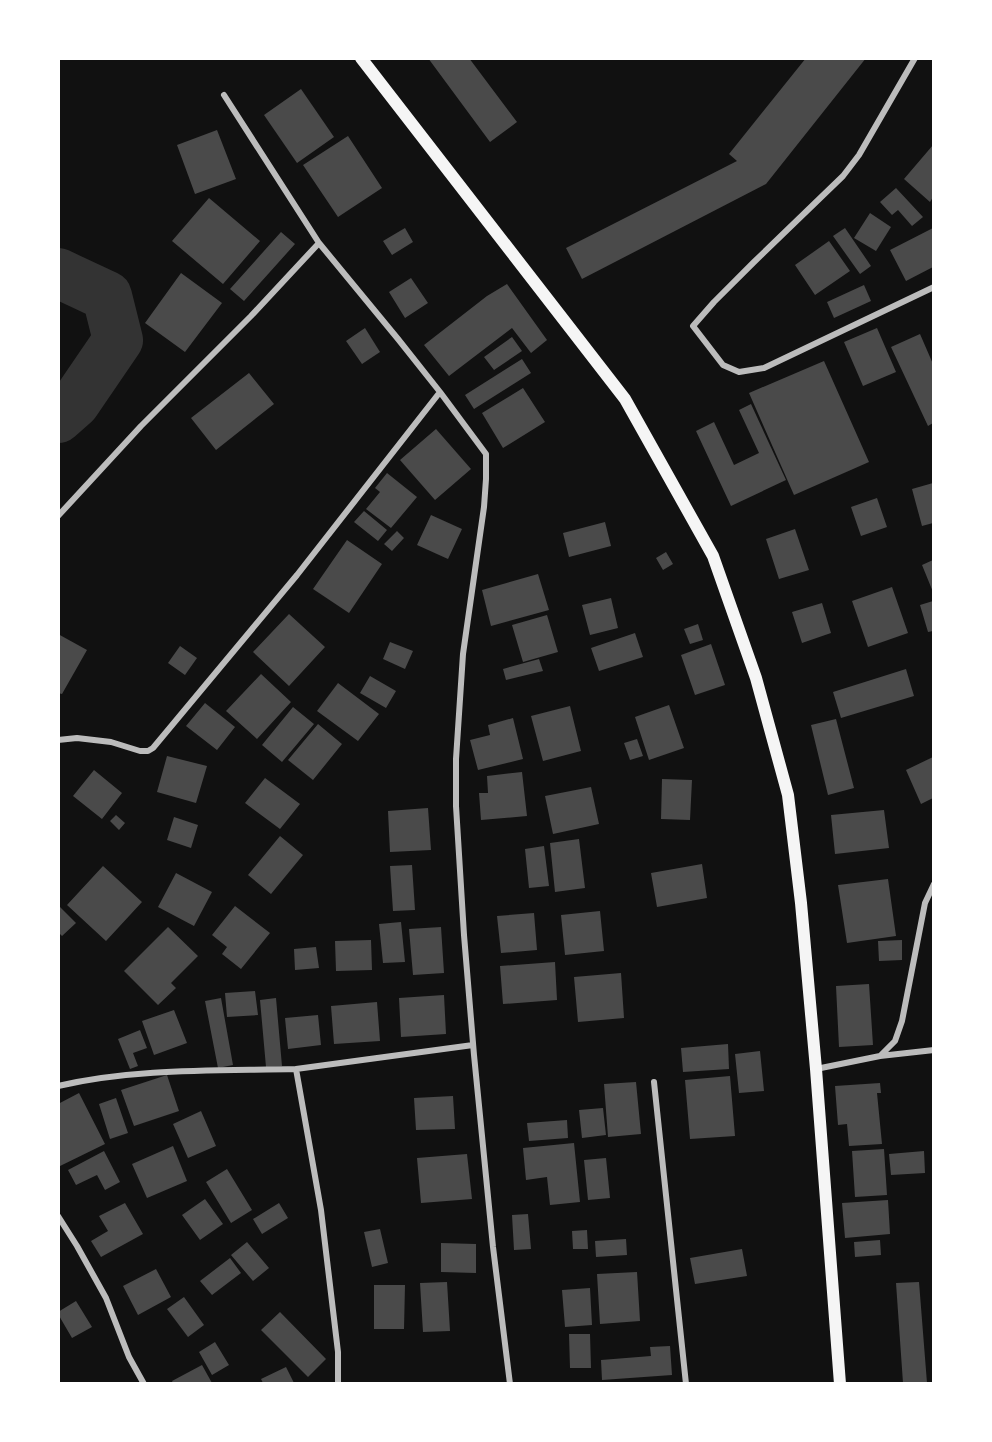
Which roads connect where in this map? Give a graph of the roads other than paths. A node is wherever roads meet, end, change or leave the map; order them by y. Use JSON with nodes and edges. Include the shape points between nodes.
{"nodes":[{"id":1,"x":361,"y":58,"type":"edge"},
{"id":2,"x":915,"y":58,"type":"edge"},
{"id":3,"x":224,"y":94,"type":"dead end"},
{"id":4,"x":319,"y":243,"type":"junction"},
{"id":5,"x":933,"y":287,"type":"edge"},
{"id":6,"x":440,"y":392,"type":"junction"},
{"id":7,"x":58,"y":516,"type":"edge"},
{"id":8,"x":58,"y":740,"type":"edge"},
{"id":9,"x":933,"y":884,"type":"edge"},
{"id":10,"x":473,"y":1045,"type":"junction"},
{"id":11,"x":933,"y":1050,"type":"edge"},
{"id":12,"x":880,"y":1056,"type":"junction"},
{"id":13,"x":296,"y":1069,"type":"junction"},
{"id":14,"x":816,"y":1069,"type":"junction"},
{"id":15,"x":654,"y":1082,"type":"dead end"},
{"id":16,"x":58,"y":1086,"type":"edge"},
{"id":17,"x":58,"y":1216,"type":"edge"},
{"id":18,"x":144,"y":1383,"type":"edge"},
{"id":19,"x":338,"y":1383,"type":"edge"},
{"id":20,"x":510,"y":1383,"type":"edge"},
{"id":21,"x":686,"y":1383,"type":"edge"},
{"id":22,"x":840,"y":1383,"type":"edge"}],
"edges":[{"from":1,"to":14,"type":"main road","via":[[625,399],[713,556],[756,678],[788,795]]},
{"from":2,"to":5,"type":"street","via":[[843,176],[693,326],[723,365],[739,372],[764,368]]},
{"from":3,"to":4,"type":"street"},
{"from":4,"to":6,"type":"street"},
{"from":4,"to":7,"type":"street"},
{"from":6,"to":8,"type":"street","via":[[297,575],[153,748],[140,750],[77,738]]},
{"from":6,"to":10,"type":"street","via":[[486,454],[484,507],[463,654],[456,759]]},
{"from":9,"to":12,"type":"street","via":[[925,903],[902,1021],[895,1041]]},
{"from":10,"to":13,"type":"street"},
{"from":10,"to":20,"type":"street"},
{"from":11,"to":12,"type":"street"},
{"from":12,"to":14,"type":"street"},
{"from":13,"to":16,"type":"street","via":[[123,1075]]},
{"from":13,"to":19,"type":"street","via":[[321,1210],[338,1352]]},
{"from":14,"to":22,"type":"main road"},
{"from":15,"to":21,"type":"street"},
{"from":17,"to":18,"type":"street","via":[[106,1298],[129,1358]]}]}
